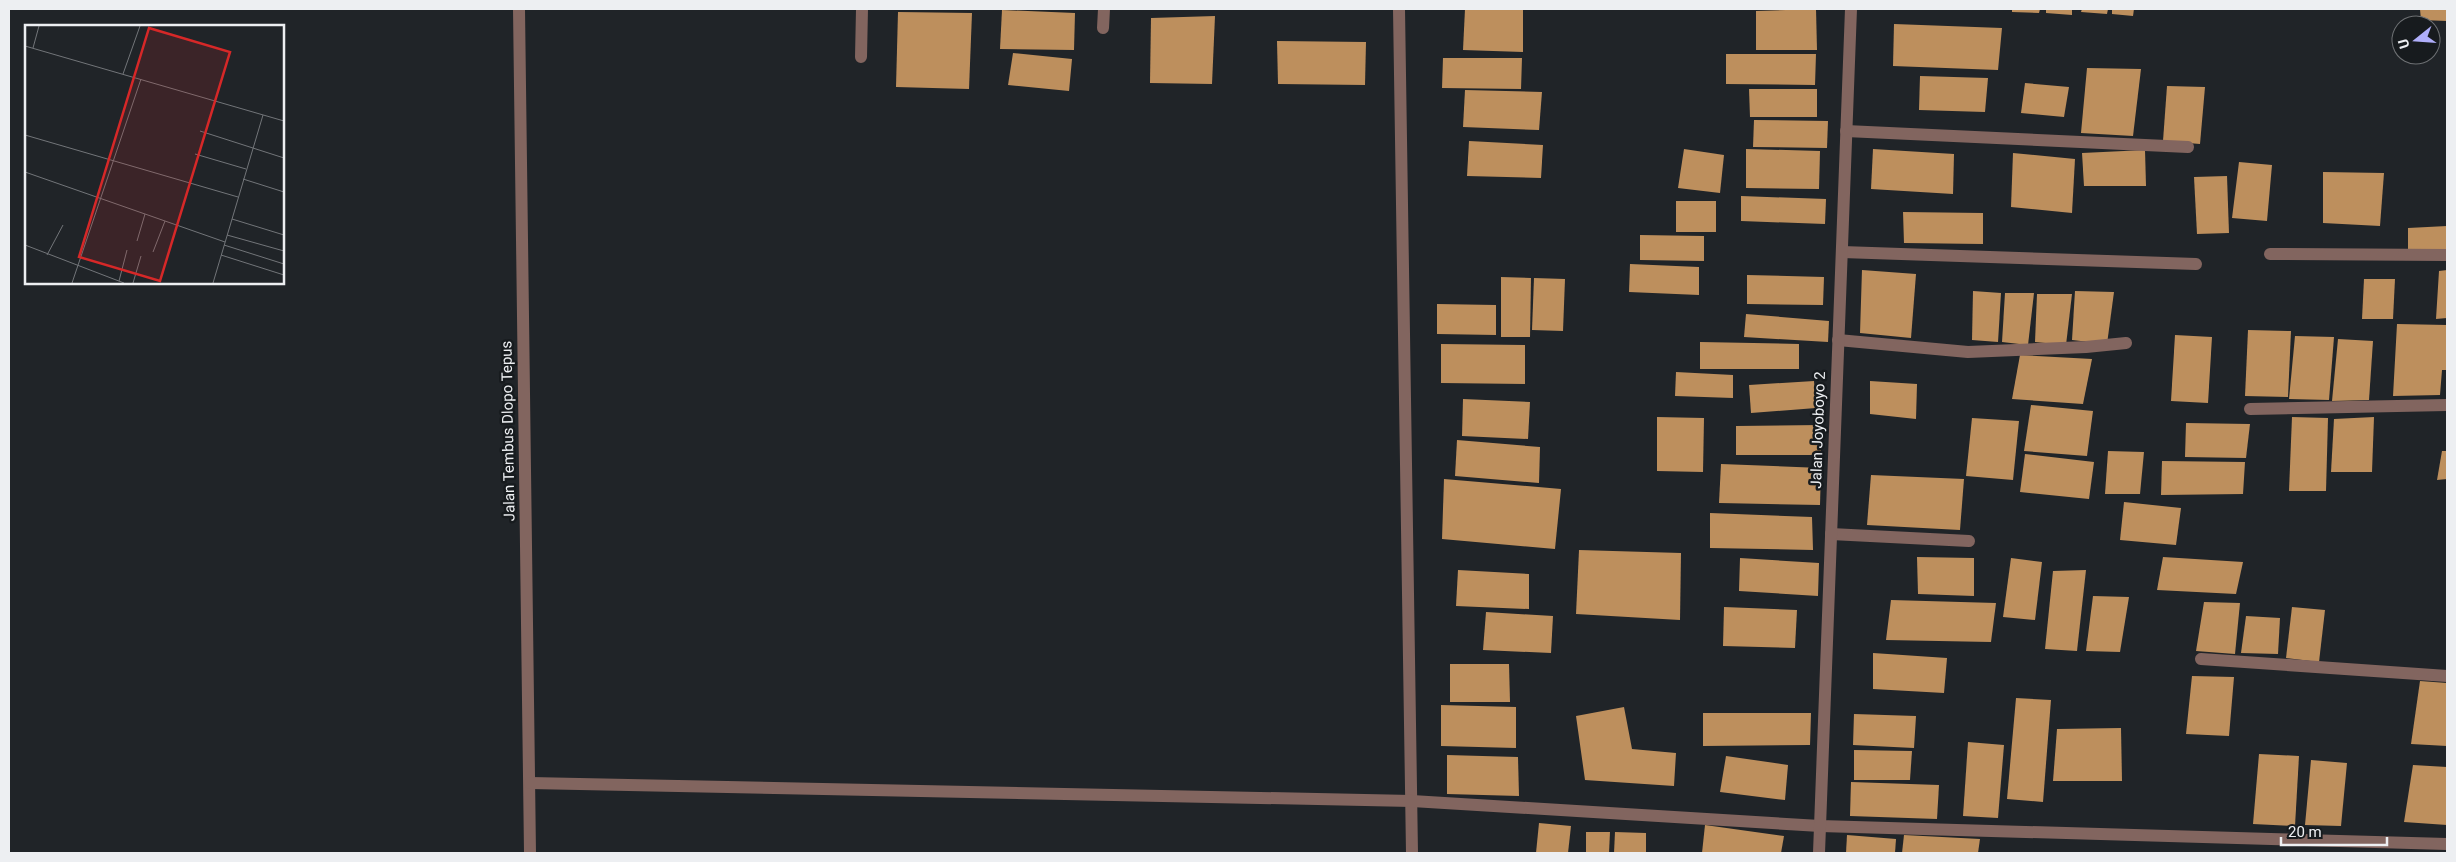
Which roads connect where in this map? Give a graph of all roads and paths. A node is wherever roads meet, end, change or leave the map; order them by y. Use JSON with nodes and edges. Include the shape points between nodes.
{"nodes":[{"id":1,"x":519,"y":9,"type":"edge"},
{"id":2,"x":862,"y":9,"type":"edge"},
{"id":3,"x":1104,"y":9,"type":"edge"},
{"id":4,"x":1400,"y":9,"type":"edge"},
{"id":5,"x":1852,"y":9,"type":"edge"},
{"id":6,"x":1104,"y":28,"type":"dead end"},
{"id":7,"x":861,"y":56,"type":"dead end"},
{"id":8,"x":1846,"y":131,"type":"junction"},
{"id":9,"x":2188,"y":147,"type":"dead end"},
{"id":10,"x":1842,"y":252,"type":"junction"},
{"id":11,"x":2270,"y":254,"type":"dead end"},
{"id":12,"x":2447,"y":255,"type":"edge"},
{"id":13,"x":2196,"y":264,"type":"dead end"},
{"id":14,"x":1838,"y":340,"type":"junction"},
{"id":15,"x":2126,"y":343,"type":"dead end"},
{"id":16,"x":2447,"y":404,"type":"edge"},
{"id":17,"x":2250,"y":409,"type":"dead end"},
{"id":18,"x":1831,"y":534,"type":"junction"},
{"id":19,"x":1969,"y":541,"type":"dead end"},
{"id":20,"x":2201,"y":660,"type":"dead end"},
{"id":21,"x":2447,"y":676,"type":"edge"},
{"id":22,"x":530,"y":783,"type":"junction"},
{"id":23,"x":1412,"y":801,"type":"junction"},
{"id":24,"x":1820,"y":826,"type":"junction"},
{"id":25,"x":2447,"y":844,"type":"edge"},
{"id":26,"x":530,"y":853,"type":"edge"},
{"id":27,"x":1412,"y":853,"type":"edge"},
{"id":28,"x":1819,"y":853,"type":"edge"}],
"edges":[{"from":1,"to":22,"type":"street","name":"Jalan Tembus Dlopo Tepus"},
{"from":2,"to":7,"type":"street"},
{"from":3,"to":6,"type":"street"},
{"from":4,"to":23,"type":"street"},
{"from":5,"to":8,"type":"street","name":"Jalan Joyoboyo 2"},
{"from":8,"to":9,"type":"street"},
{"from":8,"to":10,"type":"street","name":"Jalan Joyoboyo 2"},
{"from":10,"to":13,"type":"street"},
{"from":10,"to":14,"type":"street","name":"Jalan Joyoboyo 2"},
{"from":11,"to":12,"type":"street"},
{"from":14,"to":15,"type":"street","via":[[1968,352],[2086,348]]},
{"from":14,"to":18,"type":"street","name":"Jalan Joyoboyo 2"},
{"from":16,"to":17,"type":"street"},
{"from":18,"to":19,"type":"street"},
{"from":18,"to":24,"type":"street","name":"Jalan Joyoboyo 2"},
{"from":20,"to":21,"type":"street"},
{"from":22,"to":23,"type":"street"},
{"from":22,"to":26,"type":"street","name":"Jalan Tembus Dlopo Tepus"},
{"from":23,"to":24,"type":"street"},
{"from":23,"to":27,"type":"street"},
{"from":24,"to":25,"type":"street"},
{"from":24,"to":28,"type":"street","name":"Jalan Joyoboyo 2"}]}
